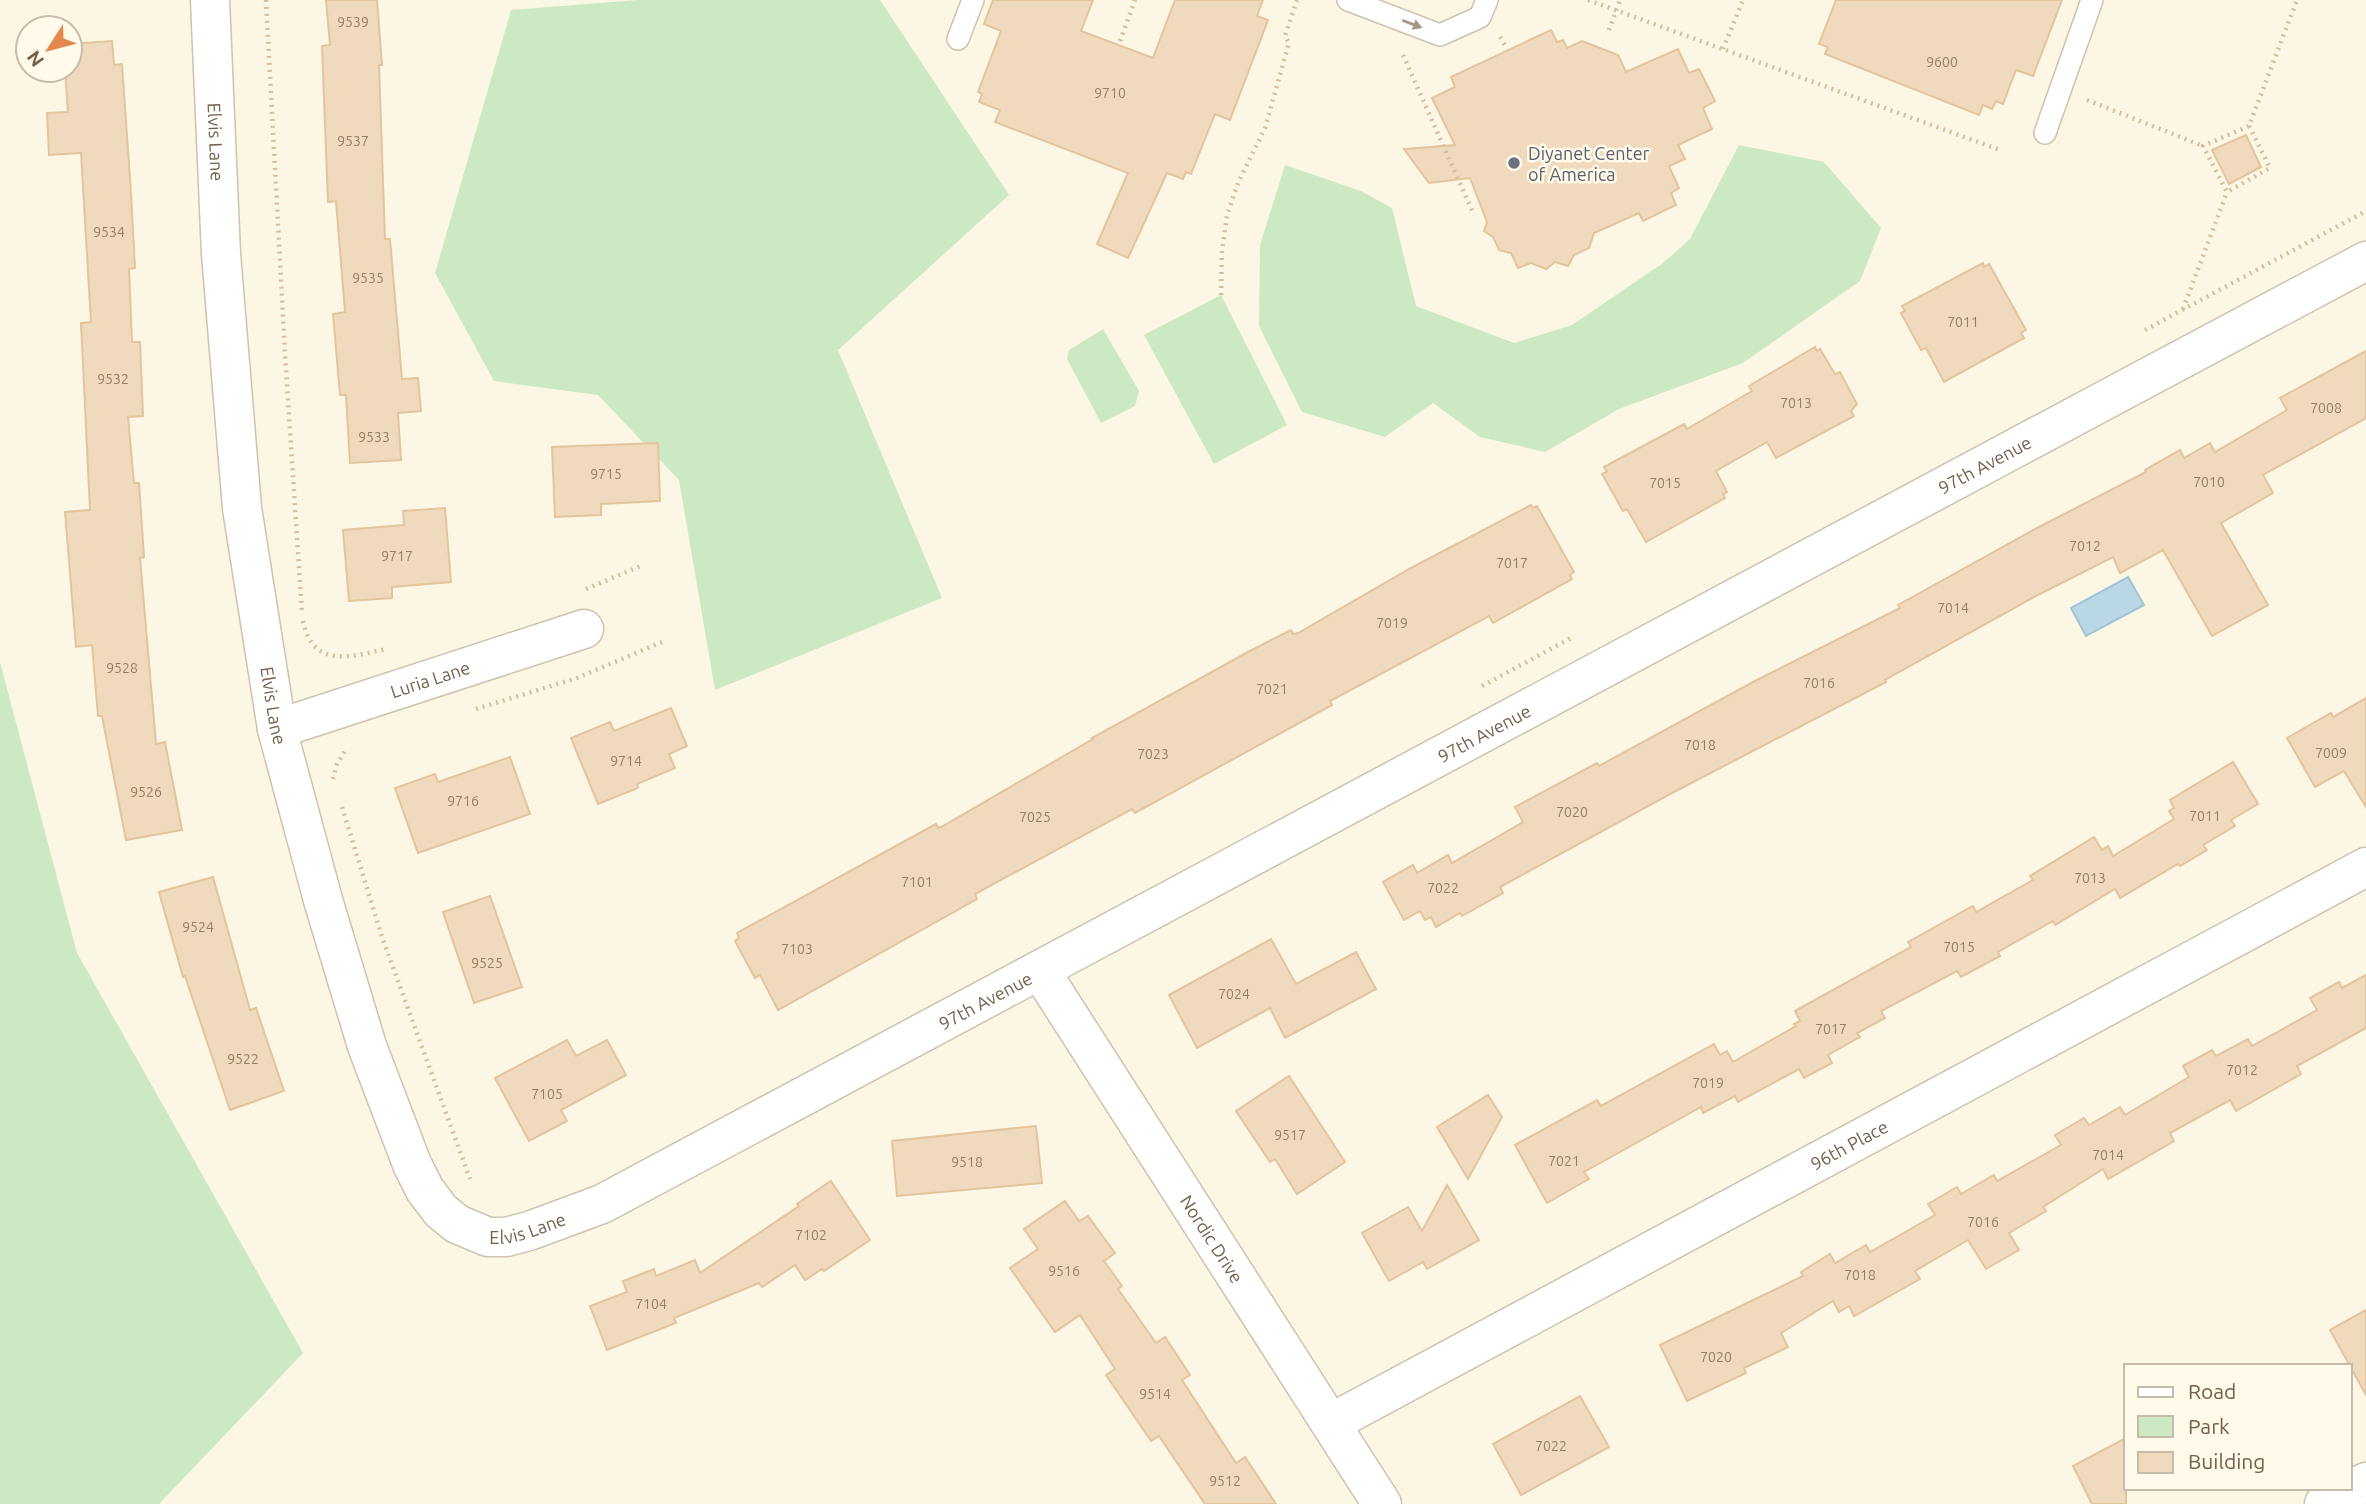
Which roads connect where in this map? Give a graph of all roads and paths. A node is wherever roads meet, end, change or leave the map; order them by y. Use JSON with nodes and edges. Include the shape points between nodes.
{"nodes":[{"id":1,"x":210,"y":0,"type":"edge"},
{"id":2,"x":266,"y":0,"type":"edge"},
{"id":3,"x":973,"y":0,"type":"edge"},
{"id":4,"x":1135,"y":0,"type":"edge"},
{"id":5,"x":1297,"y":0,"type":"edge"},
{"id":6,"x":1348,"y":0,"type":"edge"},
{"id":7,"x":1486,"y":0,"type":"edge"},
{"id":8,"x":1588,"y":0,"type":"edge"},
{"id":9,"x":1620,"y":0,"type":"edge"},
{"id":10,"x":1743,"y":0,"type":"edge"},
{"id":11,"x":2092,"y":0,"type":"edge"},
{"id":12,"x":2297,"y":0,"type":"edge"},
{"id":13,"x":1616,"y":10,"type":"junction"},
{"id":14,"x":1408,"y":23,"type":"junction"},
{"id":15,"x":1609,"y":30,"type":"dead end"},
{"id":16,"x":958,"y":39,"type":"dead end"},
{"id":17,"x":1120,"y":41,"type":"dead end"},
{"id":18,"x":1723,"y":49,"type":"junction"},
{"id":19,"x":2060,"y":89,"type":"junction"},
{"id":20,"x":2249,"y":126,"type":"junction"},
{"id":21,"x":2045,"y":133,"type":"dead end"},
{"id":22,"x":2203,"y":146,"type":"junction"},
{"id":23,"x":2000,"y":150,"type":"dead end"},
{"id":24,"x":2227,"y":192,"type":"junction"},
{"id":25,"x":2366,"y":211,"type":"edge"},
{"id":26,"x":1474,"y":215,"type":"dead end"},
{"id":27,"x":2366,"y":261,"type":"edge"},
{"id":28,"x":1221,"y":295,"type":"dead end"},
{"id":29,"x":2183,"y":309,"type":"junction"},
{"id":30,"x":2137,"y":334,"type":"dead end"},
{"id":31,"x":643,"y":565,"type":"dead end"},
{"id":32,"x":582,"y":610,"type":"joint"},
{"id":33,"x":1579,"y":633,"type":"dead end"},
{"id":34,"x":396,"y":647,"type":"dead end"},
{"id":35,"x":1470,"y":692,"type":"dead end"},
{"id":36,"x":276,"y":729,"type":"junction"},
{"id":37,"x":347,"y":747,"type":"dead end"},
{"id":38,"x":336,"y":788,"type":"dead end"},
{"id":39,"x":339,"y":798,"type":"dead end"},
{"id":40,"x":2366,"y":867,"type":"edge"},
{"id":41,"x":1041,"y":972,"type":"junction"},
{"id":42,"x":474,"y":1188,"type":"dead end"},
{"id":43,"x":601,"y":1205,"type":"joint"},
{"id":44,"x":1331,"y":1423,"type":"junction"},
{"id":45,"x":2351,"y":1490,"type":"edge"},
{"id":46,"x":1382,"y":1504,"type":"edge"},
{"id":47,"x":2325,"y":1504,"type":"edge"}],
"edges":[{"from":1,"to":36,"type":"street","name":"Elvis Lane","via":[[221,254],[242,508]]},
{"from":2,"to":34,"type":"path","via":[[305,631],[316,646],[342,658]]},
{"from":3,"to":16,"type":"lane"},
{"from":4,"to":17,"type":"path"},
{"from":5,"to":28,"type":"path","via":[[1265,128],[1227,215]]},
{"from":6,"to":14,"type":"lane"},
{"from":14,"to":7,"type":"lane","one_way":true,"via":[[1440,35],[1480,16]]},
{"from":8,"to":13,"type":"path"},
{"from":9,"to":13,"type":"path"},
{"from":10,"to":18,"type":"path"},
{"from":11,"to":19,"type":"lane"},
{"from":12,"to":20,"type":"path"},
{"from":13,"to":15,"type":"path"},
{"from":13,"to":18,"type":"path"},
{"from":14,"to":26,"type":"path","via":[[1403,55]]},
{"from":18,"to":23,"type":"path"},
{"from":19,"to":21,"type":"lane"},
{"from":19,"to":22,"type":"path"},
{"from":20,"to":22,"type":"path"},
{"from":20,"to":24,"type":"path","via":[[2270,168]]},
{"from":22,"to":24,"type":"path"},
{"from":24,"to":29,"type":"path"},
{"from":25,"to":29,"type":"path"},
{"from":27,"to":41,"type":"street","name":"97th Avenue"},
{"from":29,"to":30,"type":"path"},
{"from":31,"to":32,"type":"path"},
{"from":32,"to":36,"type":"street","name":"Luria Lane"},
{"from":33,"to":35,"type":"path"},
{"from":36,"to":43,"type":"street","name":"Elvis Lane","via":[[367,1046],[425,1190],[457,1224],[488,1237],[529,1231]]},
{"from":37,"to":38,"type":"path","via":[[333,778]]},
{"from":39,"to":42,"type":"path","via":[[382,937]]},
{"from":40,"to":44,"type":"street","name":"96th Place"},
{"from":41,"to":43,"type":"street","name":"97th Avenue"},
{"from":41,"to":44,"type":"street","name":"Nordic Drive"},
{"from":44,"to":46,"type":"street","name":"Nordic Drive"},
{"from":45,"to":47,"type":"street"}]}
